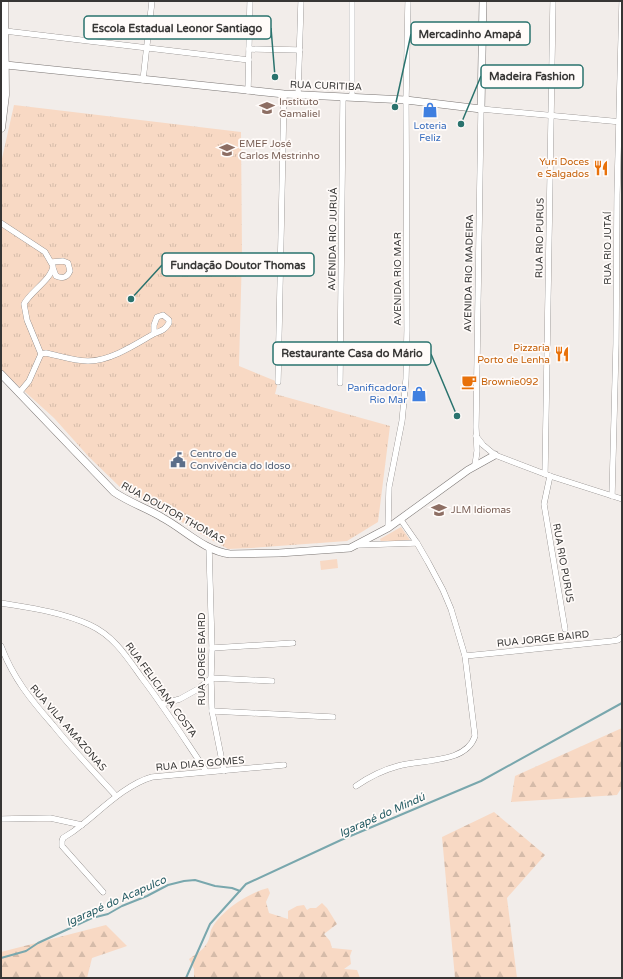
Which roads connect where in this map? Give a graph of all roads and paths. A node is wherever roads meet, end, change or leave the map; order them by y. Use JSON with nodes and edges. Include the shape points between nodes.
{"nodes":[{"id":1,"x":4,"y":1,"type":"edge"},
{"id":2,"x":152,"y":1,"type":"edge"},
{"id":3,"x":250,"y":1,"type":"edge"},
{"id":4,"x":301,"y":1,"type":"edge"},
{"id":5,"x":352,"y":1,"type":"edge"},
{"id":6,"x":408,"y":1,"type":"edge"},
{"id":7,"x":483,"y":1,"type":"edge"},
{"id":8,"x":552,"y":1,"type":"edge"},
{"id":9,"x":622,"y":1,"type":"edge"},
{"id":10,"x":150,"y":23,"type":"junction"},
{"id":11,"x":248,"y":29,"type":"junction"},
{"id":12,"x":5,"y":30,"type":"junction"},
{"id":13,"x":146,"y":48,"type":"junction"},
{"id":14,"x":249,"y":50,"type":"junction"},
{"id":15,"x":300,"y":50,"type":"junction"},
{"id":16,"x":249,"y":60,"type":"junction"},
{"id":17,"x":6,"y":65,"type":"junction"},
{"id":18,"x":143,"y":80,"type":"junction"},
{"id":19,"x":248,"y":91,"type":"junction"},
{"id":20,"x":284,"y":94,"type":"junction"},
{"id":21,"x":298,"y":95,"type":"junction"},
{"id":22,"x":343,"y":97,"type":"junction"},
{"id":23,"x":352,"y":97,"type":"junction"},
{"id":24,"x":406,"y":100,"type":"junction"},
{"id":25,"x":481,"y":109,"type":"junction"},
{"id":26,"x":550,"y":116,"type":"junction"},
{"id":27,"x":620,"y":122,"type":"edge"},
{"id":28,"x":2,"y":124,"type":"edge"},
{"id":29,"x":1,"y":223,"type":"edge"},
{"id":30,"x":154,"y":333,"type":"dead end"},
{"id":31,"x":41,"y":354,"type":"junction"},
{"id":32,"x":1,"y":374,"type":"edge"},
{"id":33,"x":278,"y":382,"type":"dead end"},
{"id":34,"x":340,"y":382,"type":"dead end"},
{"id":35,"x":19,"y":392,"type":"junction"},
{"id":36,"x":476,"y":436,"type":"junction"},
{"id":37,"x":495,"y":455,"type":"junction"},
{"id":38,"x":476,"y":465,"type":"junction"},
{"id":39,"x":548,"y":475,"type":"junction"},
{"id":40,"x":612,"y":496,"type":"junction"},
{"id":41,"x":622,"y":499,"type":"edge"},
{"id":42,"x":401,"y":520,"type":"junction"},
{"id":43,"x":388,"y":528,"type":"junction"},
{"id":44,"x":417,"y":543,"type":"junction"},
{"id":45,"x":358,"y":545,"type":"junction"},
{"id":46,"x":209,"y":547,"type":"junction"},
{"id":47,"x":1,"y":603,"type":"edge"},
{"id":48,"x":565,"y":629,"type":"dead end"},
{"id":49,"x":622,"y":637,"type":"edge"},
{"id":50,"x":293,"y":643,"type":"dead end"},
{"id":51,"x":1,"y":646,"type":"edge"},
{"id":52,"x":212,"y":648,"type":"junction"},
{"id":53,"x":465,"y":656,"type":"junction"},
{"id":54,"x":211,"y":678,"type":"junction"},
{"id":55,"x":272,"y":681,"type":"dead end"},
{"id":56,"x":162,"y":704,"type":"junction"},
{"id":57,"x":212,"y":711,"type":"junction"},
{"id":58,"x":333,"y":717,"type":"dead end"},
{"id":59,"x":284,"y":765,"type":"dead end"},
{"id":60,"x":206,"y":771,"type":"junction"},
{"id":61,"x":224,"y":771,"type":"junction"},
{"id":62,"x":356,"y":786,"type":"dead end"},
{"id":63,"x":116,"y":796,"type":"junction"},
{"id":64,"x":1,"y":819,"type":"edge"},
{"id":65,"x":82,"y":825,"type":"junction"},
{"id":66,"x":103,"y":892,"type":"dead end"}],
"edges":[{"from":1,"to":12,"type":"main road"},
{"from":2,"to":10,"type":"street"},
{"from":3,"to":11,"type":"street"},
{"from":4,"to":15,"type":"street"},
{"from":5,"to":23,"type":"street"},
{"from":6,"to":24,"type":"street","name":"AVENIDA RIO MAR"},
{"from":7,"to":25,"type":"street"},
{"from":8,"to":26,"type":"street","name":"RUA RIO PURUS"},
{"from":9,"to":27,"type":"street","name":"RUA RIO JUTAÍ"},
{"from":10,"to":11,"type":"street","via":[[192,20]]},
{"from":10,"to":13,"type":"street"},
{"from":11,"to":14,"type":"street"},
{"from":12,"to":13,"type":"street"},
{"from":12,"to":17,"type":"main road"},
{"from":13,"to":16,"type":"street"},
{"from":13,"to":18,"type":"street"},
{"from":14,"to":15,"type":"street"},
{"from":14,"to":16,"type":"street"},
{"from":15,"to":21,"type":"street"},
{"from":16,"to":19,"type":"street"},
{"from":17,"to":18,"type":"street","name":"RUA CURITIBA"},
{"from":17,"to":28,"type":"main road"},
{"from":18,"to":19,"type":"street","name":"RUA CURITIBA"},
{"from":19,"to":20,"type":"street","name":"RUA CURITIBA"},
{"from":20,"to":21,"type":"street","name":"RUA CURITIBA"},
{"from":20,"to":33,"type":"street"},
{"from":21,"to":22,"type":"street","name":"RUA CURITIBA"},
{"from":22,"to":23,"type":"street","name":"RUA CURITIBA"},
{"from":22,"to":34,"type":"street","name":"AVENIDA RIO JURUÁ"},
{"from":23,"to":24,"type":"street","name":"RUA CURITIBA"},
{"from":24,"to":25,"type":"street","name":"RUA CURITIBA"},
{"from":24,"to":43,"type":"street","name":"AVENIDA RIO MAR","via":[[406,379],[402,421],[389,487]]},
{"from":25,"to":26,"type":"street","name":"RUA CURITIBA"},
{"from":25,"to":36,"type":"street","name":"AVENIDA RIO MADEIRA"},
{"from":26,"to":27,"type":"street","name":"RUA CURITIBA"},
{"from":26,"to":39,"type":"street","name":"RUA RIO PURUS"},
{"from":27,"to":40,"type":"street","name":"RUA RIO JUTAÍ"},
{"from":29,"to":31,"type":"street","via":[[45,252],[52,265],[51,273],[24,304],[27,320]]},
{"from":30,"to":31,"type":"street","via":[[104,360],[87,361]]},
{"from":31,"to":35,"type":"street","via":[[29,381]]},
{"from":32,"to":35,"type":"street","name":"RUA DOUTOR THOMAS"},
{"from":35,"to":46,"type":"street","name":"RUA DOUTOR THOMAS","via":[[114,492],[162,517]]},
{"from":36,"to":37,"type":"street","via":[[483,446]]},
{"from":36,"to":38,"type":"street","name":"AVENIDA RIO MADEIRA"},
{"from":37,"to":38,"type":"street","name":"RUA DOUTOR THOMAS"},
{"from":37,"to":39,"type":"street"},
{"from":38,"to":42,"type":"street","name":"RUA DOUTOR THOMAS"},
{"from":39,"to":40,"type":"street"},
{"from":39,"to":48,"type":"street","name":"RUA RIO PURUS","via":[[544,504]]},
{"from":40,"to":41,"type":"street"},
{"from":42,"to":43,"type":"street","name":"RUA DOUTOR THOMAS"},
{"from":42,"to":44,"type":"street"},
{"from":43,"to":45,"type":"street","name":"RUA DOUTOR THOMAS"},
{"from":44,"to":45,"type":"street","name":"RUA DOUTOR THOMAS"},
{"from":44,"to":53,"type":"street","via":[[442,590]]},
{"from":45,"to":46,"type":"street","name":"RUA DOUTOR THOMAS","via":[[328,550],[230,554]]},
{"from":46,"to":52,"type":"street","name":"RUA JORGE BAIRD"},
{"from":47,"to":56,"type":"street","name":"RUA FELICIANA COSTA","via":[[73,618],[107,634]]},
{"from":49,"to":53,"type":"street","name":"RUA JORGE BAIRD","via":[[612,641]]},
{"from":50,"to":52,"type":"street"},
{"from":51,"to":63,"type":"street","name":"RUA VILA AMAZONAS","via":[[16,679],[27,695]]},
{"from":52,"to":54,"type":"street","name":"RUA JORGE BAIRD"},
{"from":53,"to":62,"type":"street","via":[[476,736],[473,743],[463,752],[450,757],[398,766],[382,771]]},
{"from":54,"to":55,"type":"street"},
{"from":54,"to":56,"type":"street","via":[[180,699]]},
{"from":54,"to":57,"type":"street","name":"RUA JORGE BAIRD"},
{"from":56,"to":60,"type":"street","name":"RUA FELICIANA COSTA"},
{"from":57,"to":58,"type":"street"},
{"from":57,"to":61,"type":"street","name":"RUA JORGE BAIRD"},
{"from":59,"to":61,"type":"street","name":"RUA DIAS GOMES"},
{"from":60,"to":61,"type":"street","name":"RUA DIAS GOMES"},
{"from":60,"to":63,"type":"street","name":"RUA DIAS GOMES","via":[[148,778]]},
{"from":63,"to":65,"type":"street","name":"RUA DIAS GOMES"},
{"from":64,"to":65,"type":"street","via":[[50,818]]},
{"from":65,"to":66,"type":"street","name":"RUA DIAS GOMES","via":[[63,838],[62,846]]}]}
